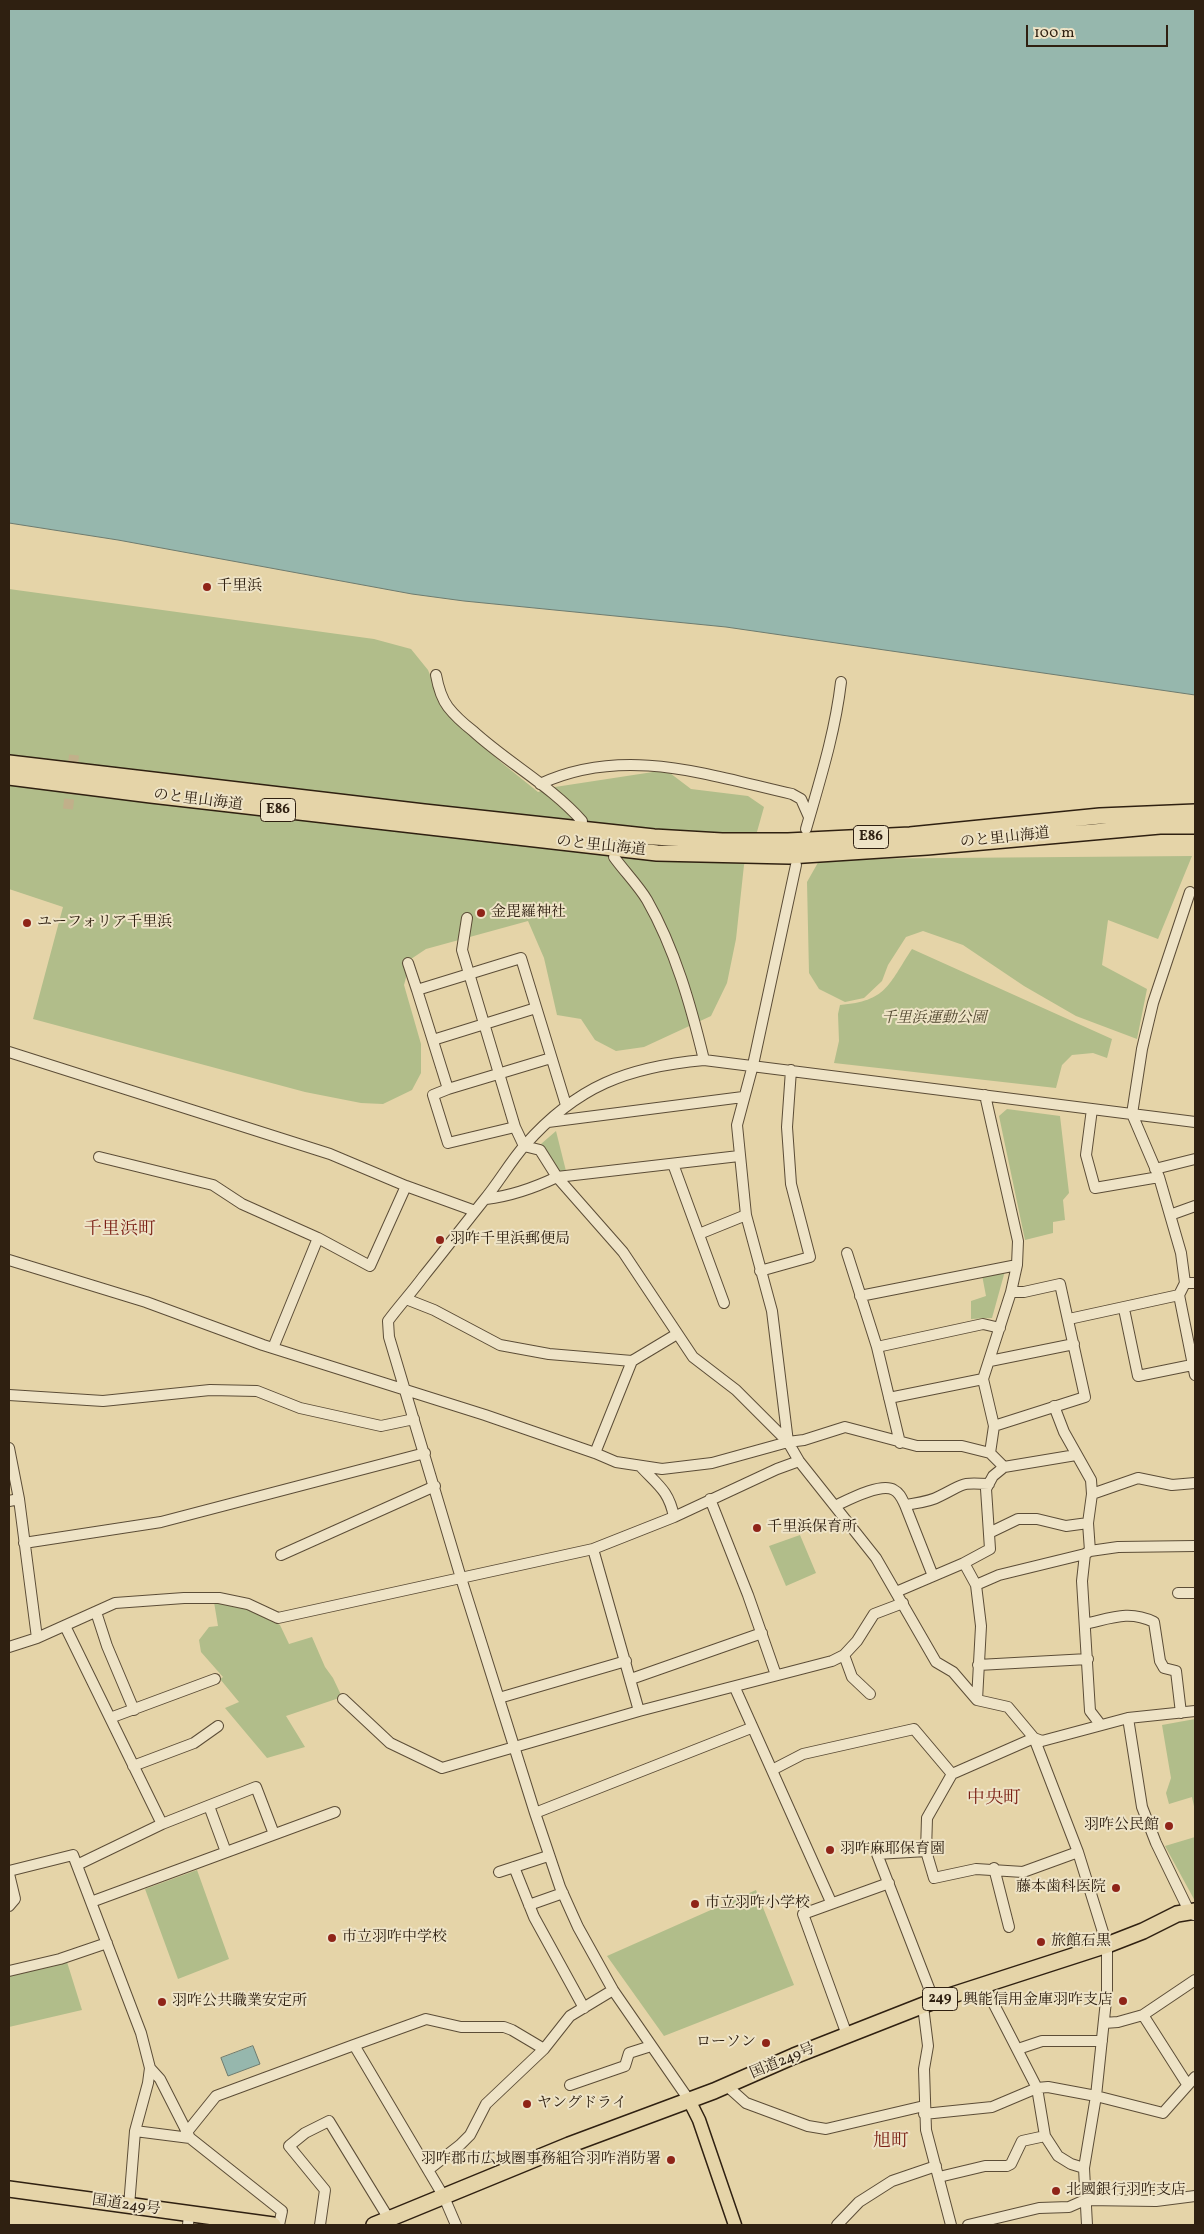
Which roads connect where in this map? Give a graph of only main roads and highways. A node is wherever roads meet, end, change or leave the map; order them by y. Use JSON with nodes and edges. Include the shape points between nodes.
{"nodes":[{"id":1,"x":9,"y":763,"type":"edge"},
{"id":2,"x":9,"y":777,"type":"edge"},
{"id":3,"x":1195,"y":812,"type":"edge"},
{"id":4,"x":1195,"y":826,"type":"edge"},
{"id":5,"x":1193,"y":1912,"type":"edge"},
{"id":6,"x":689,"y":2100,"type":"junction"},
{"id":7,"x":9,"y":2189,"type":"edge"},
{"id":8,"x":189,"y":2220,"type":"edge"},
{"id":9,"x":392,"y":2220,"type":"edge"},
{"id":10,"x":273,"y":2225,"type":"edge"},
{"id":11,"x":374,"y":2225,"type":"edge"},
{"id":12,"x":734,"y":2225,"type":"edge"}],
"edges":[{"from":1,"to":3,"type":"highway","name":"のと里山海道","number":"E86","via":[[443,814],[654,837],[722,841],[910,835],[1100,816]]},
{"from":2,"to":4,"type":"highway","name":"のと里山海道","number":"E86","via":[[674,854],[789,856],[1160,826]]},
{"from":5,"to":6,"type":"highway","name":"国道249号","number":"249","via":[[1107,1945],[929,2004]]},
{"from":6,"to":9,"type":"highway","name":"国道249号","number":"249","via":[[605,2130]]},
{"from":6,"to":12,"type":"main road","via":[[699,2120]]},
{"from":7,"to":8,"type":"highway","name":"国道249号","via":[[129,2206]]},
{"from":8,"to":10,"type":"highway","name":"国道249号"},
{"from":9,"to":11,"type":"highway","name":"国道249号","number":"249"}]}
